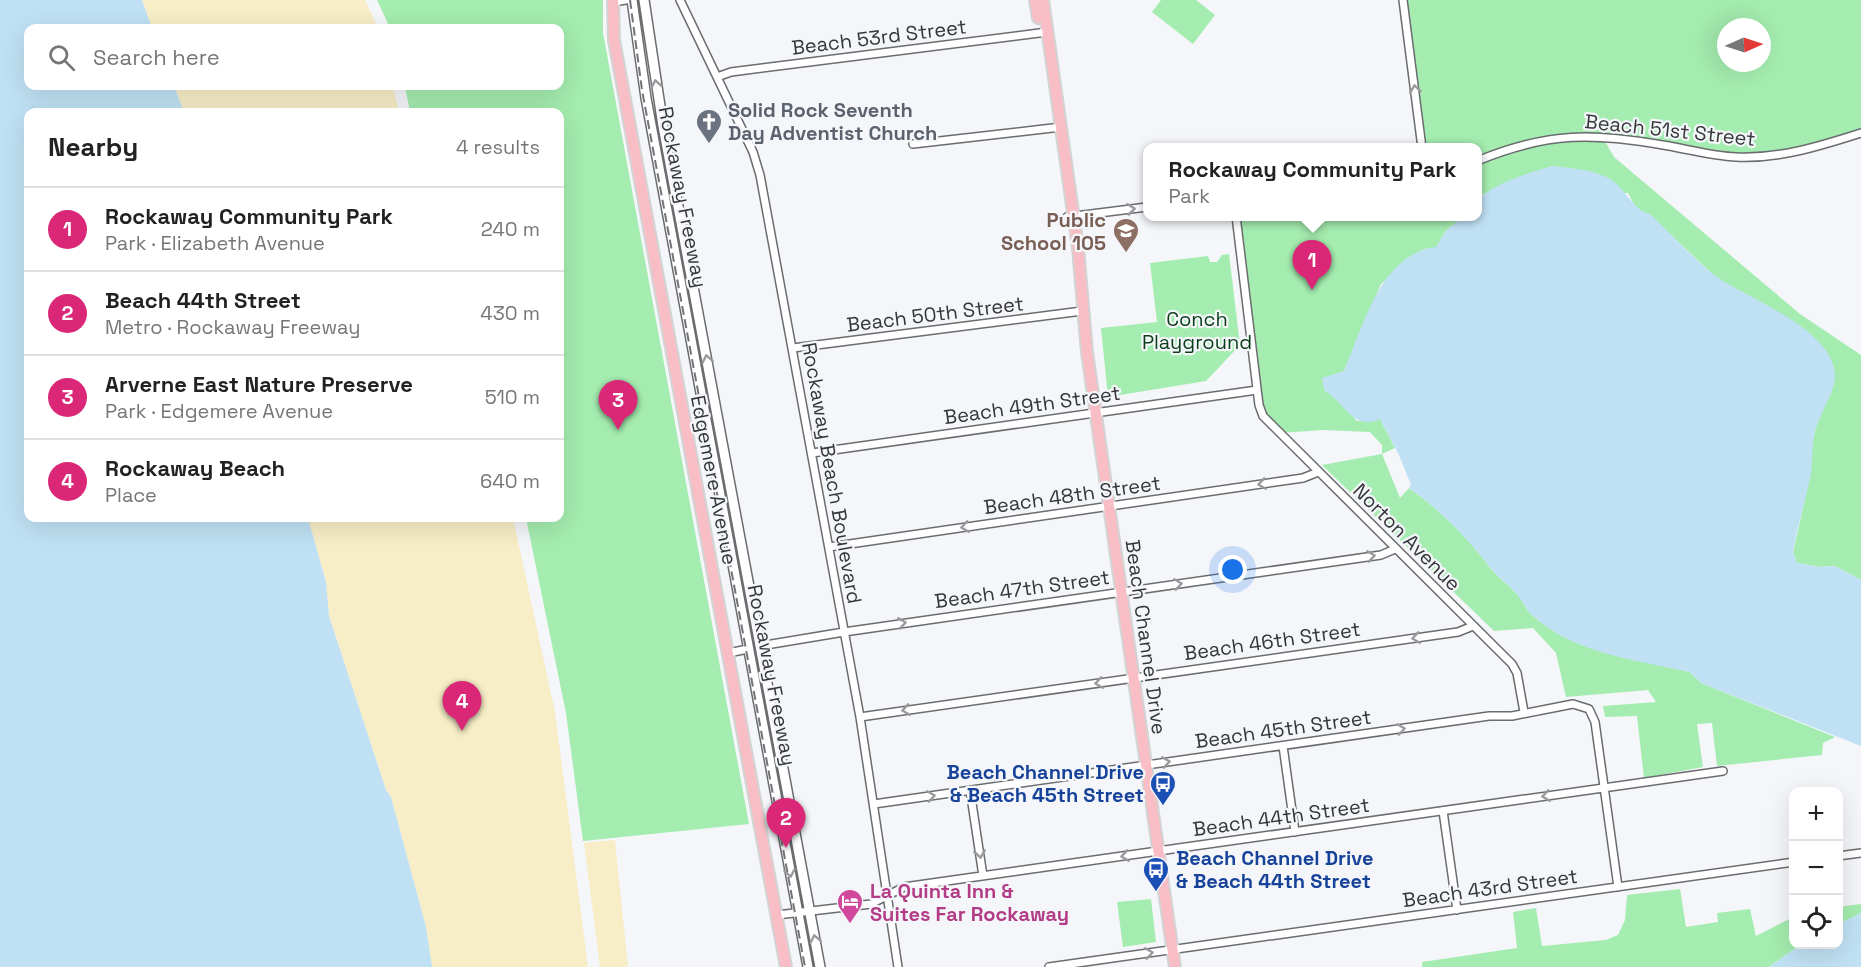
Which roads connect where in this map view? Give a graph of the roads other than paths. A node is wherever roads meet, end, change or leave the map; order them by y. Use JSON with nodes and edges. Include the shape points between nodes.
{"nodes":[{"id":1,"x":626,"y":0,"type":"edge"},
{"id":2,"x":632,"y":0,"type":"edge"},
{"id":3,"x":644,"y":0,"type":"edge"},
{"id":4,"x":680,"y":0,"type":"edge"},
{"id":5,"x":1035,"y":0,"type":"edge"},
{"id":6,"x":1043,"y":0,"type":"edge"},
{"id":7,"x":1403,"y":0,"type":"edge"},
{"id":8,"x":613,"y":1,"type":"edge"},
{"id":9,"x":1044,"y":32,"type":"junction"},
{"id":10,"x":717,"y":77,"type":"junction"},
{"id":11,"x":1058,"y":128,"type":"junction"},
{"id":12,"x":1861,"y":133,"type":"edge"},
{"id":13,"x":1421,"y":143,"type":"edge"},
{"id":14,"x":913,"y":144,"type":"dead end"},
{"id":15,"x":1482,"y":159,"type":"edge"},
{"id":16,"x":1143,"y":208,"type":"edge"},
{"id":17,"x":1070,"y":217,"type":"junction"},
{"id":18,"x":1237,"y":221,"type":"edge"},
{"id":19,"x":1082,"y":311,"type":"junction"},
{"id":20,"x":793,"y":348,"type":"junction"},
{"id":21,"x":1257,"y":390,"type":"junction"},
{"id":22,"x":1096,"y":413,"type":"junction"},
{"id":23,"x":812,"y":453,"type":"junction"},
{"id":24,"x":1318,"y":472,"type":"junction"},
{"id":25,"x":1109,"y":506,"type":"junction"},
{"id":26,"x":829,"y":547,"type":"junction"},
{"id":27,"x":1395,"y":549,"type":"junction"},
{"id":28,"x":1122,"y":592,"type":"junction"},
{"id":29,"x":1473,"y":626,"type":"junction"},
{"id":30,"x":844,"y":632,"type":"junction"},
{"id":31,"x":760,"y":646,"type":"junction"},
{"id":32,"x":748,"y":649,"type":"junction"},
{"id":33,"x":728,"y":652,"type":"junction"},
{"id":34,"x":1134,"y":678,"type":"junction"},
{"id":35,"x":1524,"y":712,"type":"junction"},
{"id":36,"x":860,"y":717,"type":"junction"},
{"id":37,"x":1283,"y":746,"type":"junction"},
{"id":38,"x":1147,"y":765,"type":"junction"},
{"id":39,"x":1723,"y":771,"type":"dead end"},
{"id":40,"x":1604,"y":788,"type":"junction"},
{"id":41,"x":970,"y":790,"type":"junction"},
{"id":42,"x":874,"y":804,"type":"junction"},
{"id":43,"x":1443,"y":811,"type":"junction"},
{"id":44,"x":1295,"y":832,"type":"junction"},
{"id":45,"x":1160,"y":851,"type":"junction"},
{"id":46,"x":1861,"y":853,"type":"edge"},
{"id":47,"x":1843,"y":855,"type":"edge"},
{"id":48,"x":1789,"y":863,"type":"edge"},
{"id":49,"x":983,"y":876,"type":"junction"},
{"id":50,"x":1618,"y":887,"type":"junction"},
{"id":51,"x":887,"y":896,"type":"junction"},
{"id":52,"x":1457,"y":910,"type":"junction"},
{"id":53,"x":809,"y":912,"type":"junction"},
{"id":54,"x":798,"y":913,"type":"junction"},
{"id":55,"x":777,"y":915,"type":"junction"},
{"id":56,"x":1174,"y":950,"type":"junction"},
{"id":57,"x":786,"y":967,"type":"edge"},
{"id":58,"x":808,"y":967,"type":"edge"},
{"id":59,"x":820,"y":967,"type":"edge"},
{"id":60,"x":898,"y":967,"type":"edge"},
{"id":61,"x":1049,"y":967,"type":"edge"},
{"id":62,"x":1176,"y":967,"type":"edge"}],
"edges":[{"from":1,"to":8,"type":"street"},
{"from":2,"to":32,"type":"street","name":"Rockaway Freeway","via":[[646,98]]},
{"from":31,"to":3,"type":"street","name":"Rockaway Freeway","one_way":true,"via":[[661,116]]},
{"from":4,"to":10,"type":"street","name":"Rockaway Beach Boulevard"},
{"from":5,"to":9,"type":"main road","name":"Beach Channel Drive"},
{"from":6,"to":9,"type":"main road","name":"Beach Channel Drive"},
{"from":13,"to":7,"type":"street","one_way":true},
{"from":8,"to":33,"type":"main road","name":"Edgemere Avenue","via":[[614,40]]},
{"from":9,"to":10,"type":"street","name":"Beach 53rd Street","via":[[731,72]]},
{"from":9,"to":11,"type":"main road","name":"Beach Channel Drive"},
{"from":10,"to":20,"type":"street","name":"Rockaway Beach Boulevard","via":[[759,170]]},
{"from":11,"to":14,"type":"street"},
{"from":11,"to":17,"type":"main road","name":"Beach Channel Drive"},
{"from":12,"to":15,"type":"street","name":"Beach 51st Street","via":[[1798,152],[1739,157],[1616,138],[1558,138],[1520,144]]},
{"from":17,"to":16,"type":"street","one_way":true},
{"from":17,"to":19,"type":"main road","name":"Beach Channel Drive"},
{"from":18,"to":21,"type":"street","name":"Norton Avenue"},
{"from":19,"to":20,"type":"street","name":"Beach 50th Street"},
{"from":19,"to":22,"type":"main road","name":"Beach Channel Drive"},
{"from":20,"to":23,"type":"street","name":"Rockaway Beach Boulevard"},
{"from":21,"to":22,"type":"street","name":"Beach 49th Street"},
{"from":21,"to":24,"type":"street","name":"Norton Avenue","via":[[1266,420]]},
{"from":22,"to":23,"type":"street","name":"Beach 49th Street"},
{"from":22,"to":25,"type":"main road","name":"Beach Channel Drive"},
{"from":23,"to":26,"type":"street","name":"Rockaway Beach Boulevard"},
{"from":24,"to":25,"type":"street","name":"Beach 48th Street","one_way":true,"via":[[1303,478]]},
{"from":24,"to":27,"type":"street","name":"Norton Avenue"},
{"from":25,"to":26,"type":"street","name":"Beach 48th Street","one_way":true},
{"from":25,"to":28,"type":"main road","name":"Beach Channel Drive"},
{"from":26,"to":30,"type":"street","name":"Rockaway Beach Boulevard"},
{"from":28,"to":27,"type":"street","name":"Beach 47th Street","one_way":true,"via":[[1381,555]]},
{"from":27,"to":29,"type":"street","name":"Norton Avenue"},
{"from":30,"to":28,"type":"street","name":"Beach 47th Street","one_way":true},
{"from":28,"to":34,"type":"main road","name":"Beach Channel Drive"},
{"from":29,"to":34,"type":"street","name":"Beach 46th Street","one_way":true,"via":[[1458,632]]},
{"from":29,"to":35,"type":"street","name":"Norton Avenue","via":[[1516,670]]},
{"from":30,"to":31,"type":"street","name":"Beach 47th Street"},
{"from":30,"to":36,"type":"street","name":"Rockaway Beach Boulevard"},
{"from":31,"to":53,"type":"street","name":"Rockaway Freeway"},
{"from":32,"to":33,"type":"street"},
{"from":32,"to":54,"type":"street","name":"Rockaway Freeway","one_way":true},
{"from":33,"to":55,"type":"main road","name":"Edgemere Avenue"},
{"from":34,"to":36,"type":"street","name":"Beach 46th Street","one_way":true},
{"from":34,"to":38,"type":"main road","name":"Beach Channel Drive"},
{"from":37,"to":35,"type":"street","name":"Beach 45th Street","one_way":true},
{"from":35,"to":40,"type":"street","name":"Beach 45th Street","via":[[1573,704],[1589,709],[1595,722]]},
{"from":36,"to":42,"type":"street","name":"Rockaway Beach Boulevard"},
{"from":38,"to":37,"type":"street","name":"Beach 45th Street","one_way":true},
{"from":37,"to":44,"type":"street"},
{"from":38,"to":41,"type":"street","name":"Beach 45th Street"},
{"from":38,"to":45,"type":"main road","name":"Beach Channel Drive"},
{"from":39,"to":40,"type":"street","name":"Beach 44th Street"},
{"from":40,"to":43,"type":"street","name":"Beach 44th Street","one_way":true},
{"from":40,"to":50,"type":"street"},
{"from":42,"to":41,"type":"street","name":"Beach 45th Street","one_way":true},
{"from":41,"to":49,"type":"street","one_way":true},
{"from":42,"to":51,"type":"street","name":"Rockaway Beach Boulevard"},
{"from":43,"to":44,"type":"street","name":"Beach 44th Street"},
{"from":43,"to":52,"type":"street"},
{"from":44,"to":45,"type":"street","name":"Beach 44th Street"},
{"from":45,"to":49,"type":"street","name":"Beach 44th Street","one_way":true},
{"from":45,"to":56,"type":"main road","name":"Beach Channel Drive"},
{"from":46,"to":47,"type":"street"},
{"from":48,"to":50,"type":"street","name":"Beach 43rd Street"},
{"from":49,"to":51,"type":"street","name":"Beach 44th Street","via":[[904,887]]},
{"from":50,"to":52,"type":"street","name":"Beach 43rd Street"},
{"from":51,"to":53,"type":"street","name":"Beach 44th Street","via":[[872,904]]},
{"from":51,"to":60,"type":"street","name":"Rockaway Beach Boulevard"},
{"from":52,"to":56,"type":"street","name":"Beach 43rd Street"},
{"from":53,"to":54,"type":"street","name":"Beach 44th Street"},
{"from":59,"to":53,"type":"street","name":"Rockaway Freeway","one_way":true},
{"from":54,"to":55,"type":"street","name":"Beach 44th Street"},
{"from":54,"to":58,"type":"street","name":"Rockaway Freeway"},
{"from":55,"to":57,"type":"main road","name":"Edgemere Avenue"},
{"from":61,"to":56,"type":"street","name":"Beach 43rd Street","one_way":true},
{"from":56,"to":62,"type":"main road","name":"Beach Channel Drive"}]}
